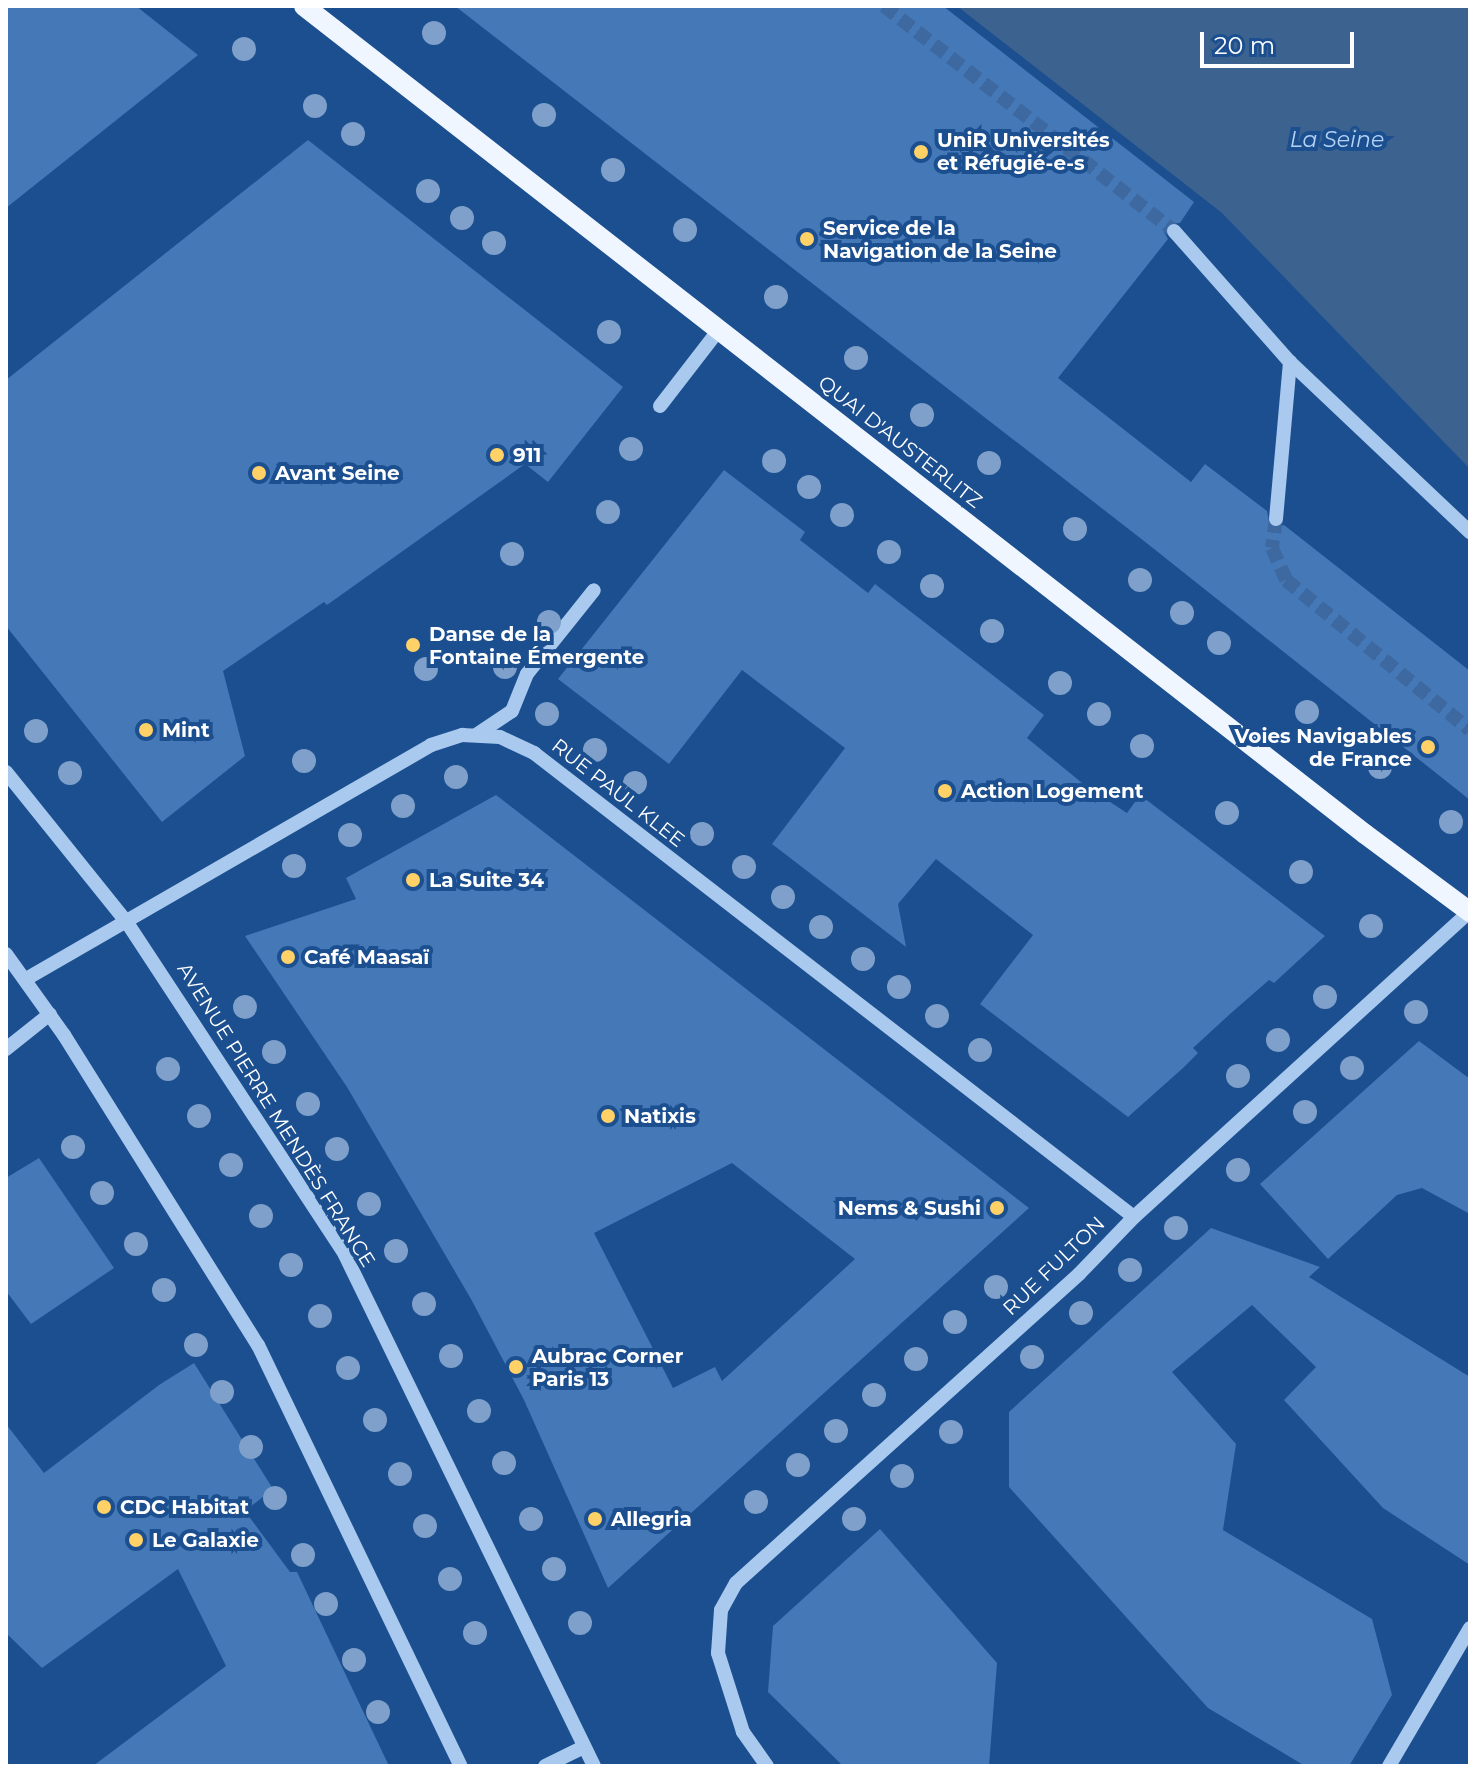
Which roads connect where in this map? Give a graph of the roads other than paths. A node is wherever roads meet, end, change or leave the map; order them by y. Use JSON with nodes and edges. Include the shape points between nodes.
{"nodes":[{"id":1,"x":304,"y":6,"type":"edge"},
{"id":2,"x":1174,"y":231,"type":"tunnel mouth"},
{"id":3,"x":718,"y":331,"type":"junction"},
{"id":4,"x":1290,"y":362,"type":"junction"},
{"id":5,"x":660,"y":406,"type":"dead end"},
{"id":6,"x":1276,"y":519,"type":"tunnel mouth"},
{"id":7,"x":1470,"y":532,"type":"edge"},
{"id":8,"x":594,"y":590,"type":"dead end"},
{"id":9,"x":476,"y":736,"type":"junction"},
{"id":10,"x":6,"y":772,"type":"edge"},
{"id":11,"x":1470,"y":912,"type":"edge"},
{"id":12,"x":126,"y":921,"type":"junction"},
{"id":13,"x":6,"y":954,"type":"edge"},
{"id":14,"x":26,"y":979,"type":"junction"},
{"id":15,"x":50,"y":1014,"type":"junction"},
{"id":16,"x":6,"y":1049,"type":"edge"},
{"id":17,"x":1134,"y":1217,"type":"junction"},
{"id":18,"x":1470,"y":1628,"type":"edge"},
{"id":19,"x":584,"y":1747,"type":"junction"},
{"id":20,"x":461,"y":1766,"type":"edge"},
{"id":21,"x":545,"y":1766,"type":"edge"},
{"id":22,"x":594,"y":1766,"type":"edge"},
{"id":23,"x":767,"y":1766,"type":"edge"},
{"id":24,"x":1389,"y":1766,"type":"edge"}],
"edges":[{"from":1,"to":3,"type":"main road","name":"QUAI D'AUSTERLITZ"},
{"from":2,"to":4,"type":"street"},
{"from":3,"to":5,"type":"street"},
{"from":3,"to":11,"type":"main road","name":"QUAI D'AUSTERLITZ"},
{"from":4,"to":6,"type":"street"},
{"from":4,"to":7,"type":"street"},
{"from":8,"to":9,"type":"street","via":[[527,674],[512,711]]},
{"from":9,"to":12,"type":"street","name":"RUE PAUL KLEE","via":[[431,745]]},
{"from":9,"to":17,"type":"street","name":"RUE PAUL KLEE","via":[[500,737],[534,753]]},
{"from":10,"to":12,"type":"street","name":"AVENUE PIERRE MENDÈS FRANCE"},
{"from":11,"to":17,"type":"street","name":"RUE FULTON"},
{"from":12,"to":14,"type":"street","name":"RUE PAUL KLEE"},
{"from":12,"to":19,"type":"street","name":"AVENUE PIERRE MENDÈS FRANCE","via":[[345,1255]]},
{"from":13,"to":14,"type":"street"},
{"from":14,"to":15,"type":"street"},
{"from":15,"to":16,"type":"street"},
{"from":15,"to":20,"type":"street","via":[[258,1345]]},
{"from":17,"to":23,"type":"street","name":"RUE FULTON","via":[[1079,1274],[726,1596],[718,1653],[723,1674],[747,1739]]},
{"from":18,"to":24,"type":"street"},
{"from":19,"to":21,"type":"street"},
{"from":19,"to":22,"type":"street","name":"AVENUE PIERRE MENDÈS FRANCE"}]}
